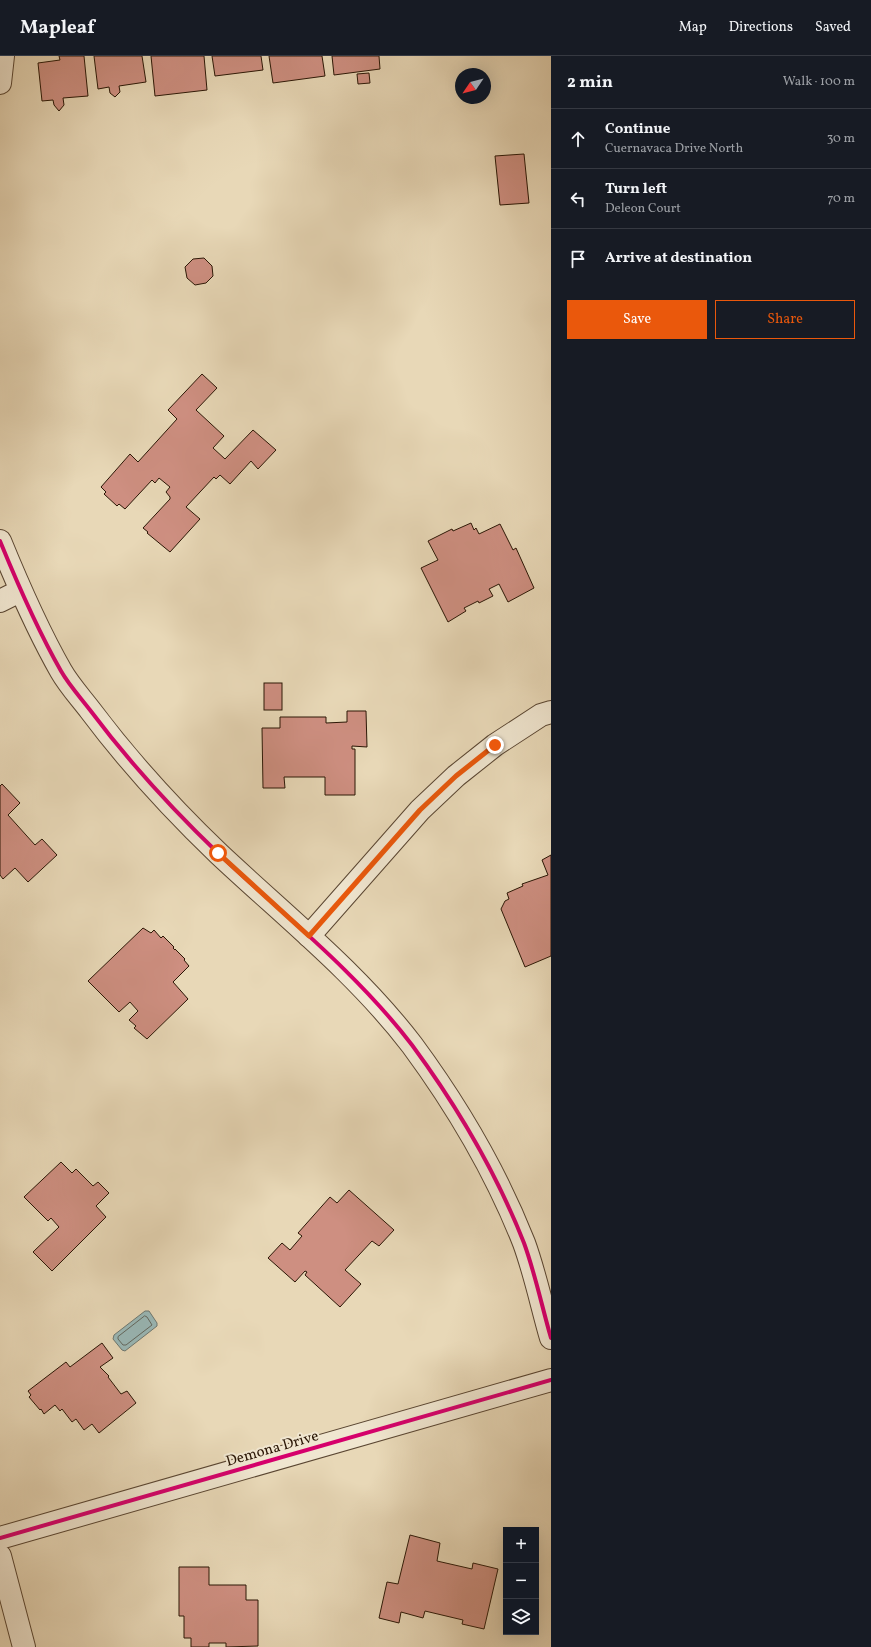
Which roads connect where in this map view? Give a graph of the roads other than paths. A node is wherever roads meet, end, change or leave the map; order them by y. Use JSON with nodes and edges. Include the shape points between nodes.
{"nodes":[{"id":1,"x":3,"y":56,"type":"edge"},
{"id":2,"x":0,"y":83,"type":"edge"},
{"id":3,"x":0,"y":541,"type":"edge"},
{"id":4,"x":20,"y":591,"type":"junction"},
{"id":5,"x":0,"y":601,"type":"edge"},
{"id":6,"x":551,"y":712,"type":"edge"},
{"id":7,"x":309,"y":936,"type":"junction"},
{"id":8,"x":551,"y":1338,"type":"edge"},
{"id":9,"x":551,"y":1380,"type":"edge"},
{"id":10,"x":0,"y":1538,"type":"edge"},
{"id":11,"x":0,"y":1556,"type":"edge"},
{"id":12,"x":24,"y":1647,"type":"edge"}],
"edges":[{"from":1,"to":2,"type":"street"},
{"from":3,"to":4,"type":"street"},
{"from":4,"to":5,"type":"street"},
{"from":4,"to":7,"type":"street","via":[[61,672],[110,737],[154,788],[218,853]]},
{"from":6,"to":7,"type":"street","via":[[541,715],[495,745],[456,776],[420,810]]},
{"from":7,"to":8,"type":"street","via":[[368,994],[411,1044],[454,1104],[492,1171],[524,1244]]},
{"from":9,"to":10,"type":"street","name":"Demona Drive"},
{"from":11,"to":12,"type":"street"}]}
